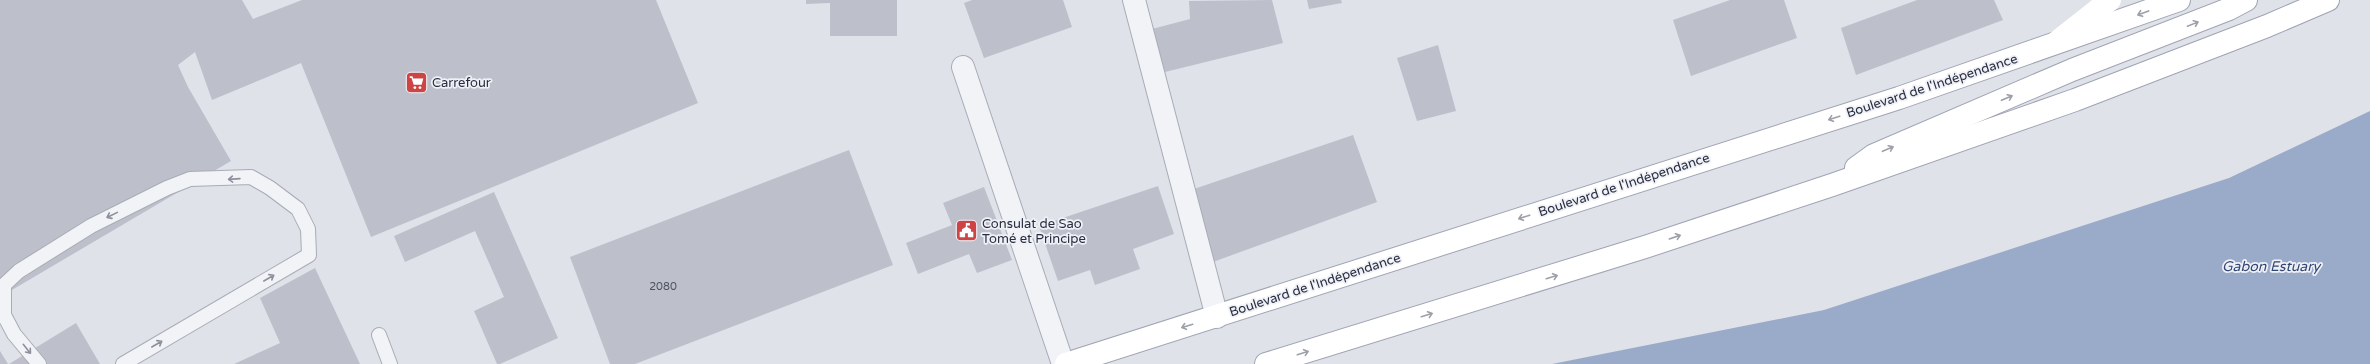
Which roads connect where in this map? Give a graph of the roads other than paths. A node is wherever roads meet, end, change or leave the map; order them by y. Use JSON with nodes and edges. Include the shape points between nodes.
{"nodes":[{"id":1,"x":1134,"y":0,"type":"edge"},
{"id":2,"x":2110,"y":0,"type":"edge"},
{"id":3,"x":2179,"y":0,"type":"edge"},
{"id":4,"x":2246,"y":0,"type":"edge"},
{"id":5,"x":2328,"y":0,"type":"edge"},
{"id":6,"x":2053,"y":45,"type":"junction"},
{"id":7,"x":963,"y":67,"type":"dead end"},
{"id":8,"x":1832,"y":185,"type":"junction"},
{"id":9,"x":1217,"y":317,"type":"junction"},
{"id":10,"x":379,"y":335,"type":"dead end"},
{"id":11,"x":39,"y":364,"type":"edge"},
{"id":12,"x":123,"y":364,"type":"edge"},
{"id":13,"x":390,"y":364,"type":"edge"},
{"id":14,"x":1064,"y":364,"type":"edge"},
{"id":15,"x":1266,"y":364,"type":"edge"}],
"edges":[{"from":1,"to":9,"type":"street"},
{"from":2,"to":6,"type":"main road"},
{"from":3,"to":6,"type":"main road","name":"Boulevard de l'Indépendance","one_way":true},
{"from":8,"to":4,"type":"main road","one_way":true,"via":[[1874,155],[2072,70],[2229,9]]},
{"from":5,"to":8,"type":"main road","via":[[2075,100]]},
{"from":6,"to":9,"type":"main road","name":"Boulevard de l'Indépendance","one_way":true,"via":[[1899,98]]},
{"from":7,"to":14,"type":"street"},
{"from":15,"to":8,"type":"main road","one_way":true,"via":[[1573,270]]},
{"from":9,"to":14,"type":"main road","name":"Boulevard de l'Indépendance","one_way":true},
{"from":10,"to":13,"type":"lane"},
{"from":12,"to":11,"type":"lane","one_way":true,"via":[[309,255],[308,229],[298,209],[252,177],[190,180],[167,188],[91,226],[19,271],[4,285],[4,315],[14,334]]}]}
